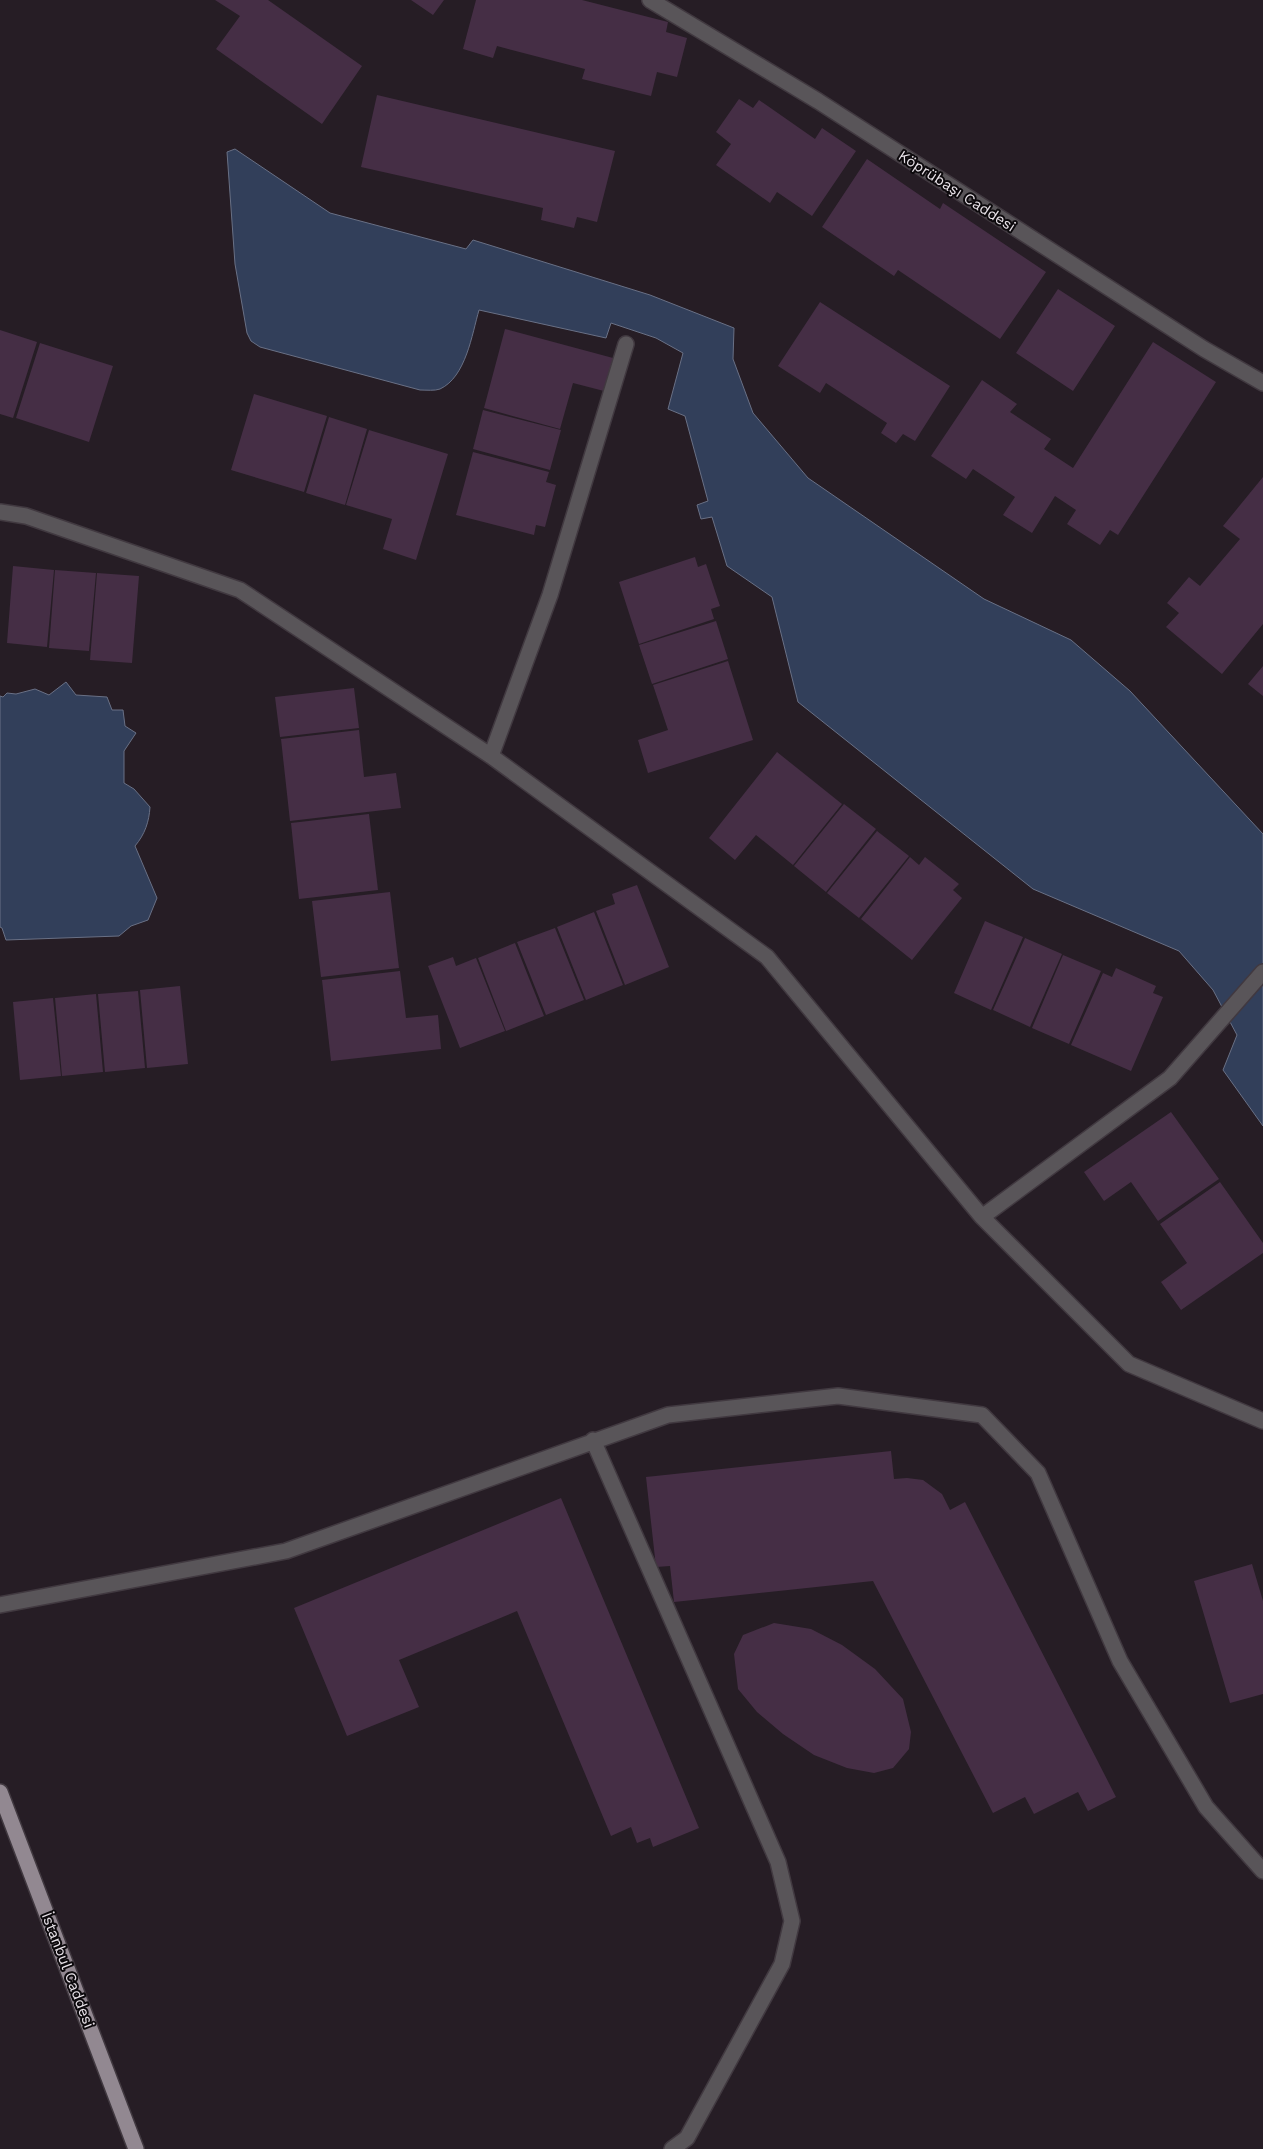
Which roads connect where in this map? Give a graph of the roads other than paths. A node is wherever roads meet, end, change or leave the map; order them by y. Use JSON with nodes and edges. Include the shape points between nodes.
{"nodes":[{"id":1,"x":650,"y":0,"type":"edge"},
{"id":2,"x":626,"y":344,"type":"dead end"},
{"id":3,"x":1263,"y":383,"type":"edge"},
{"id":4,"x":0,"y":512,"type":"edge"},
{"id":5,"x":491,"y":756,"type":"junction"},
{"id":6,"x":1263,"y":972,"type":"edge"},
{"id":7,"x":982,"y":1216,"type":"junction"},
{"id":8,"x":1263,"y":1421,"type":"edge"},
{"id":9,"x":593,"y":1440,"type":"junction"},
{"id":10,"x":0,"y":1605,"type":"edge"},
{"id":11,"x":0,"y":1792,"type":"edge"},
{"id":12,"x":1263,"y":1871,"type":"edge"},
{"id":13,"x":136,"y":2149,"type":"edge"},
{"id":14,"x":672,"y":2149,"type":"edge"}],
"edges":[{"from":1,"to":3,"type":"street","name":"Köprübaşı Caddesi","via":[[818,101],[1204,349]]},
{"from":2,"to":5,"type":"street","via":[[550,596]]},
{"from":4,"to":5,"type":"street","via":[[26,516],[240,590]]},
{"from":5,"to":7,"type":"street","via":[[767,957]]},
{"from":6,"to":7,"type":"street","via":[[1170,1078]]},
{"from":7,"to":8,"type":"street","via":[[1129,1364]]},
{"from":9,"to":10,"type":"street","via":[[286,1551]]},
{"from":9,"to":12,"type":"street","via":[[668,1415],[838,1396],[982,1416],[1038,1474],[1120,1661],[1206,1807]]},
{"from":9,"to":14,"type":"street","via":[[778,1862],[792,1921],[782,1964],[688,2138]]},
{"from":11,"to":13,"type":"main road","name":"İstanbul Caddesi"}]}
